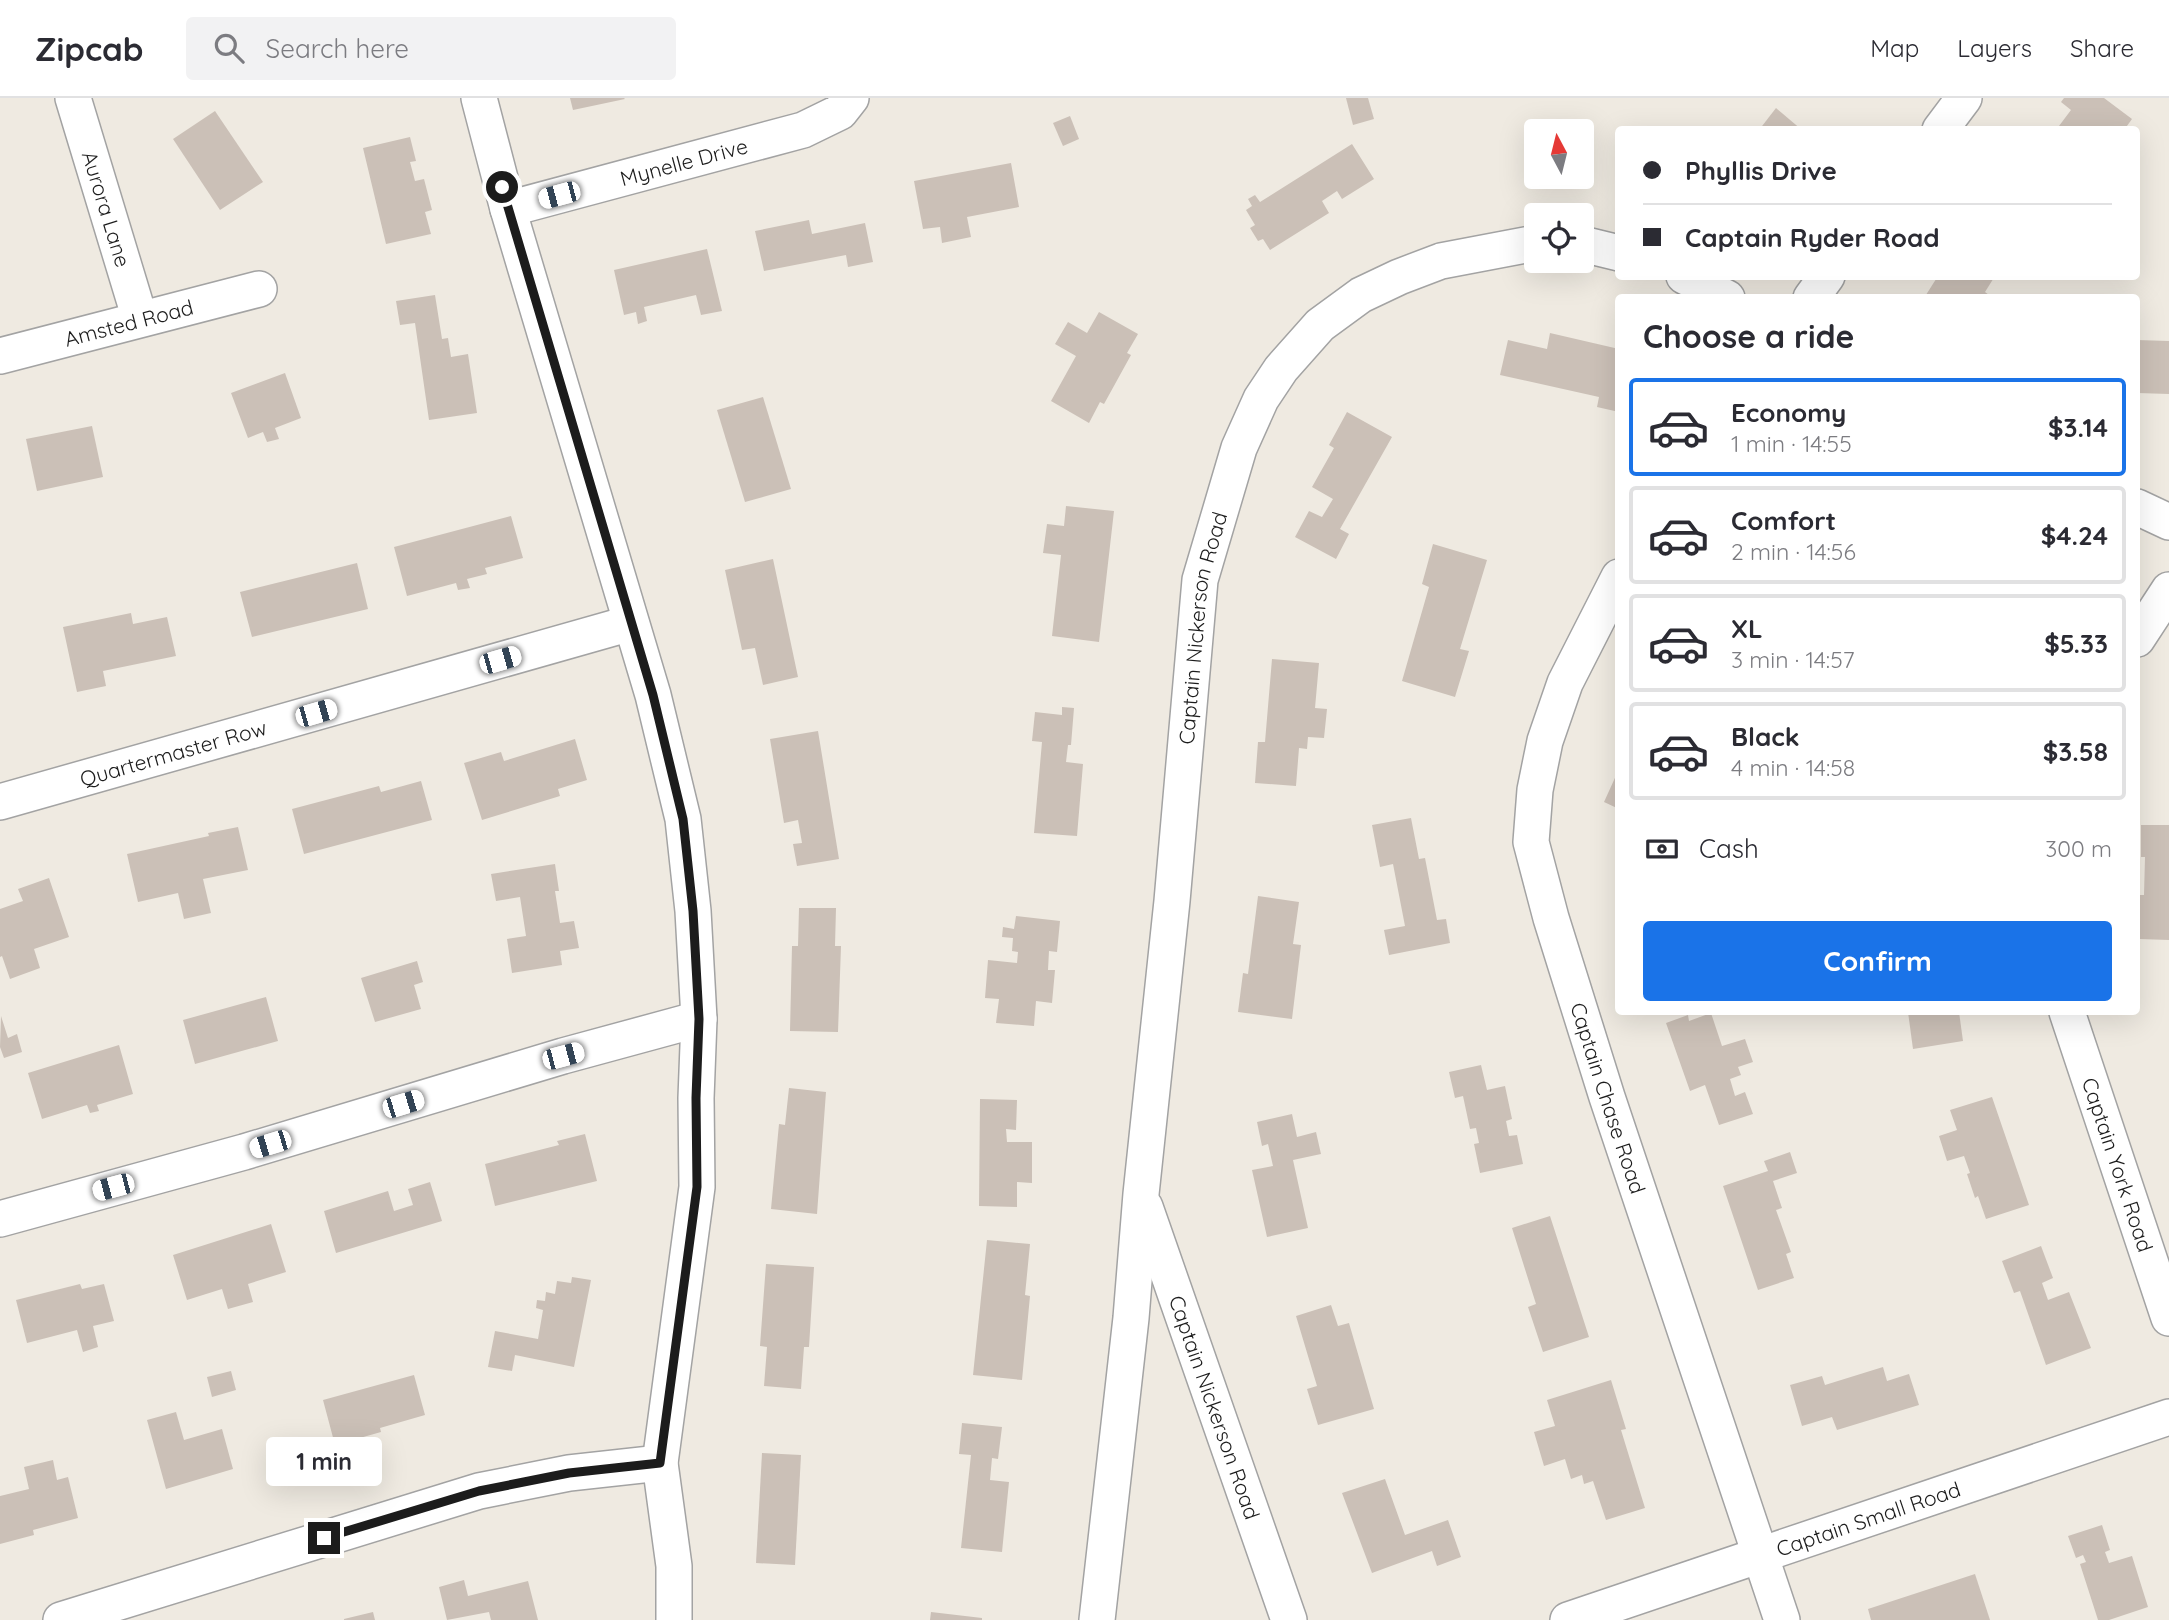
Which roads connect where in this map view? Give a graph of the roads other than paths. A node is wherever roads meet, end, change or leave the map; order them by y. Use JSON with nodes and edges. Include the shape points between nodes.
{"nodes":[{"id":1,"x":73,"y":98,"type":"edge"},
{"id":2,"x":480,"y":98,"type":"edge"},
{"id":3,"x":851,"y":98,"type":"edge"},
{"id":4,"x":1964,"y":98,"type":"edge"},
{"id":5,"x":1943,"y":126,"type":"edge"},
{"id":6,"x":508,"y":209,"type":"junction"},
{"id":7,"x":1524,"y":245,"type":"edge"},
{"id":8,"x":1594,"y":247,"type":"edge"},
{"id":9,"x":1615,"y":252,"type":"edge"},
{"id":10,"x":1692,"y":280,"type":"edge"},
{"id":11,"x":258,"y":289,"type":"dead end"},
{"id":12,"x":1719,"y":294,"type":"edge"},
{"id":13,"x":140,"y":319,"type":"junction"},
{"id":14,"x":0,"y":356,"type":"edge"},
{"id":15,"x":2140,"y":508,"type":"edge"},
{"id":16,"x":2169,"y":522,"type":"edge"},
{"id":17,"x":1615,"y":585,"type":"edge"},
{"id":18,"x":2169,"y":590,"type":"edge"},
{"id":19,"x":631,"y":623,"type":"junction"},
{"id":20,"x":2140,"y":634,"type":"edge"},
{"id":21,"x":0,"y":803,"type":"edge"},
{"id":22,"x":2068,"y":1015,"type":"edge"},
{"id":23,"x":699,"y":1019,"type":"junction"},
{"id":24,"x":1141,"y":1194,"type":"junction"},
{"id":25,"x":0,"y":1219,"type":"edge"},
{"id":26,"x":2169,"y":1318,"type":"edge"},
{"id":27,"x":2169,"y":1417,"type":"edge"},
{"id":28,"x":660,"y":1463,"type":"junction"},
{"id":29,"x":1760,"y":1556,"type":"junction"},
{"id":30,"x":61,"y":1620,"type":"edge"},
{"id":31,"x":674,"y":1620,"type":"edge"},
{"id":32,"x":1097,"y":1620,"type":"edge"},
{"id":33,"x":1289,"y":1620,"type":"edge"},
{"id":34,"x":1568,"y":1620,"type":"edge"},
{"id":35,"x":1782,"y":1620,"type":"edge"}],
"edges":[{"from":1,"to":13,"type":"street","name":"Aurora Lane"},
{"from":2,"to":6,"type":"street"},
{"from":3,"to":6,"type":"street","name":"Mynelle Drive","via":[[840,112],[803,130]]},
{"from":4,"to":5,"type":"street"},
{"from":6,"to":19,"type":"street"},
{"from":7,"to":24,"type":"street","name":"Captain Nickerson Road","via":[[1441,261],[1361,295],[1321,325],[1281,369],[1239,448],[1200,580]]},
{"from":8,"to":9,"type":"street"},
{"from":10,"to":12,"type":"street"},
{"from":11,"to":13,"type":"street","name":"Amsted Road"},
{"from":13,"to":14,"type":"street","name":"Amsted Road"},
{"from":15,"to":16,"type":"street"},
{"from":17,"to":29,"type":"street","name":"Captain Chase Road","via":[[1565,683],[1545,741],[1531,842],[1607,1097]]},
{"from":18,"to":20,"type":"street"},
{"from":19,"to":21,"type":"street","name":"Quartermaster Row"},
{"from":19,"to":23,"type":"street","via":[[683,819]]},
{"from":22,"to":26,"type":"street","name":"Captain York Road"},
{"from":23,"to":25,"type":"street"},
{"from":23,"to":28,"type":"street","via":[[697,1187]]},
{"from":24,"to":32,"type":"street","name":"Captain Nickerson Road"},
{"from":24,"to":33,"type":"street","name":"Captain Nickerson Road"},
{"from":27,"to":29,"type":"street","name":"Captain Small Road"},
{"from":28,"to":30,"type":"street","via":[[569,1473],[479,1491]]},
{"from":28,"to":31,"type":"street","via":[[674,1566]]},
{"from":29,"to":34,"type":"street","name":"Captain Small Road"},
{"from":29,"to":35,"type":"street","name":"Captain Chase Road"}]}
